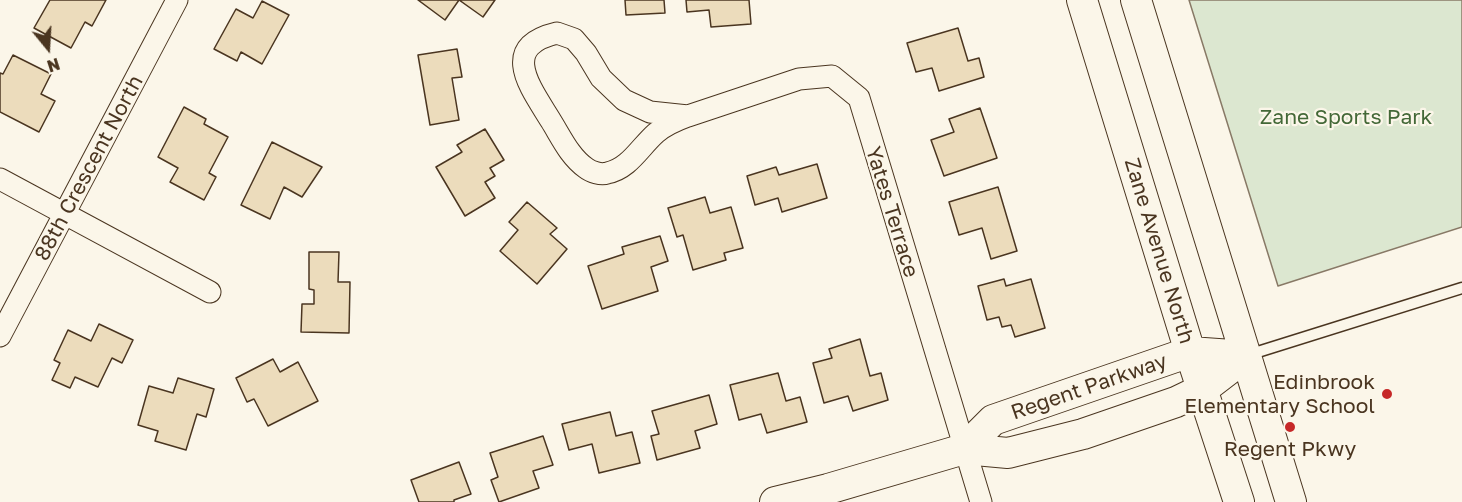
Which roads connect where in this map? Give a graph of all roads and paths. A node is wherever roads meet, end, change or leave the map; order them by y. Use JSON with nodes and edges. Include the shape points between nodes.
{"nodes":[{"id":1,"x":177,"y":0,"type":"edge"},
{"id":2,"x":1082,"y":0,"type":"edge"},
{"id":3,"x":1136,"y":0,"type":"edge"},
{"id":4,"x":688,"y":116,"type":"junction"},
{"id":5,"x":0,"y":178,"type":"edge"},
{"id":6,"x":66,"y":213,"type":"junction"},
{"id":7,"x":1462,"y":288,"type":"edge"},
{"id":8,"x":210,"y":292,"type":"dead end"},
{"id":9,"x":0,"y":336,"type":"edge"},
{"id":10,"x":1190,"y":352,"type":"junction"},
{"id":11,"x":1246,"y":356,"type":"junction"},
{"id":12,"x":1203,"y":389,"type":"junction"},
{"id":13,"x":964,"y":449,"type":"junction"},
{"id":14,"x":775,"y":502,"type":"edge"},
{"id":15,"x":981,"y":502,"type":"edge"},
{"id":16,"x":1239,"y":502,"type":"edge"},
{"id":17,"x":1291,"y":502,"type":"edge"}],
"edges":[{"from":1,"to":6,"type":"street","name":"88th Crescent North"},
{"from":2,"to":10,"type":"main road","name":"Zane Avenue North"},
{"from":3,"to":11,"type":"main road"},
{"from":4,"to":4,"type":"street","name":"Yates Terrace","via":[[650,112],[624,99],[601,78],[574,39],[557,33],[548,35],[526,50],[522,67],[528,84],[576,160],[588,170],[605,174],[619,170],[657,132]]},
{"from":4,"to":13,"type":"street","name":"Yates Terrace","via":[[799,79],[832,76],[859,98]]},
{"from":5,"to":6,"type":"street"},
{"from":6,"to":8,"type":"street"},
{"from":6,"to":9,"type":"street","name":"88th Crescent North"},
{"from":7,"to":11,"type":"lane"},
{"from":10,"to":11,"type":"main road","name":"Regent Parkway"},
{"from":10,"to":12,"type":"main road","name":"Zane Avenue North"},
{"from":10,"to":13,"type":"main road","name":"Regent Parkway","via":[[993,420]]},
{"from":11,"to":12,"type":"main road","name":"Regent Parkway"},
{"from":11,"to":17,"type":"main road"},
{"from":12,"to":13,"type":"main road","name":"Regent Parkway","via":[[1083,434],[1008,453]]},
{"from":12,"to":16,"type":"main road","name":"Zane Avenue North"},
{"from":13,"to":14,"type":"main road","name":"Regent Parkway"},
{"from":13,"to":15,"type":"street","name":"Yates Terrace"}]}
